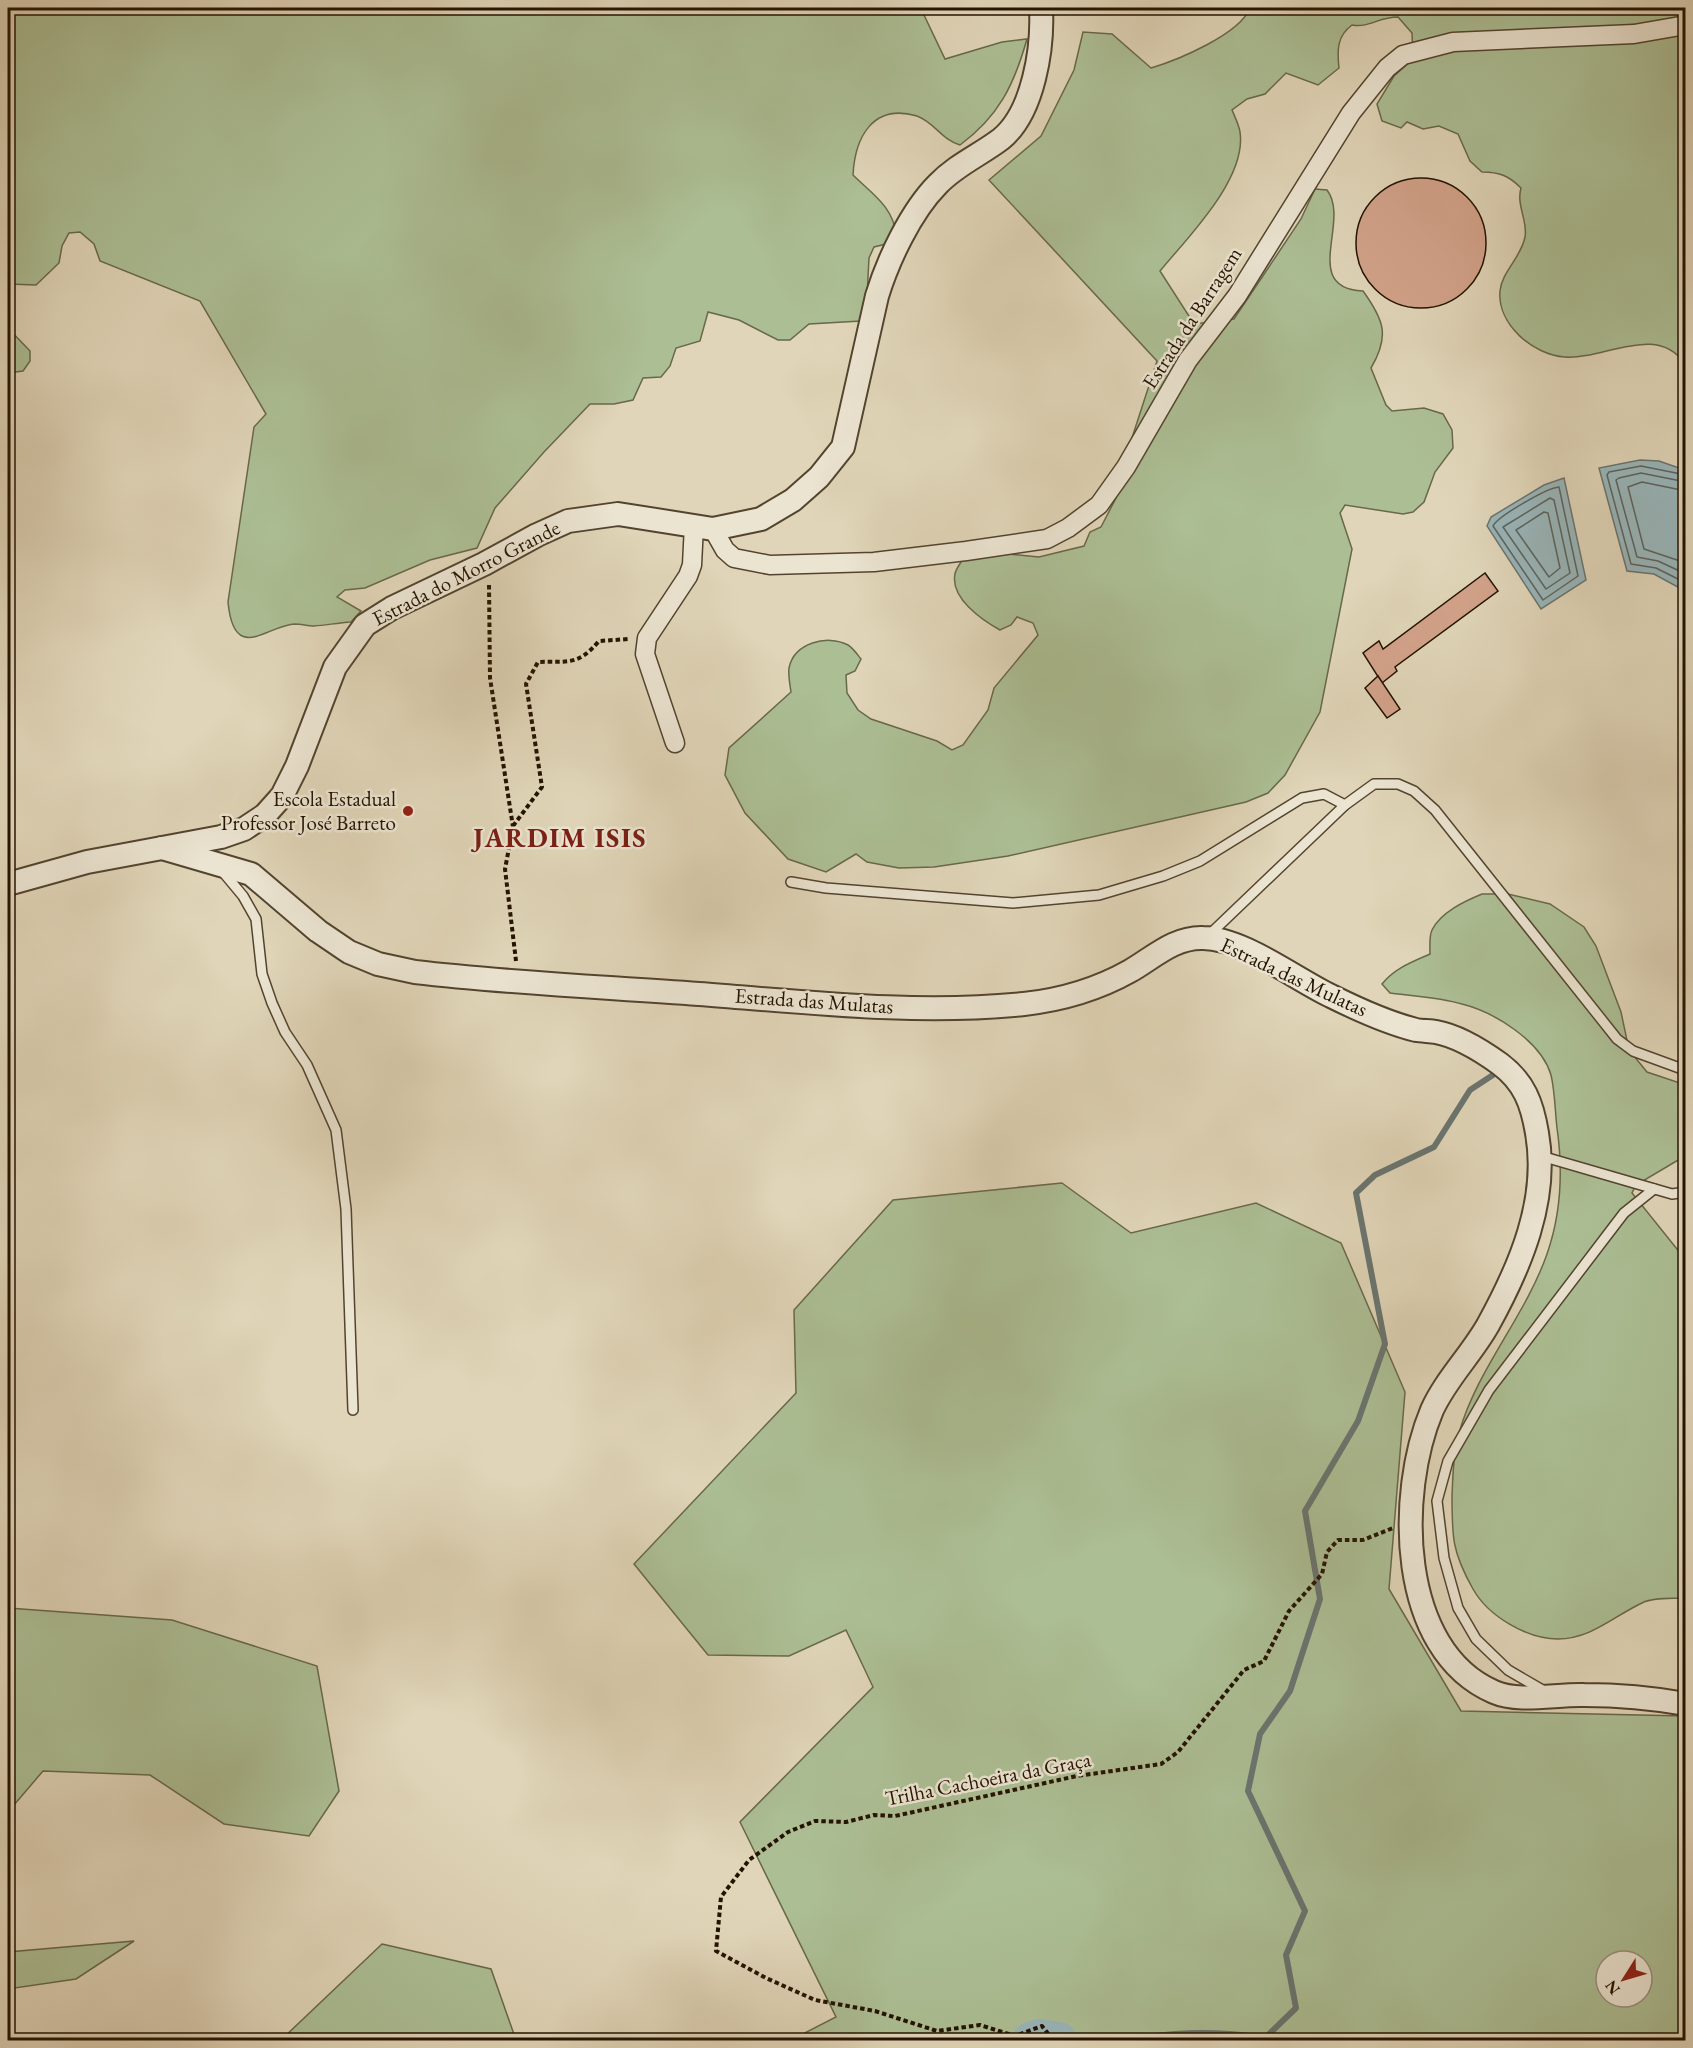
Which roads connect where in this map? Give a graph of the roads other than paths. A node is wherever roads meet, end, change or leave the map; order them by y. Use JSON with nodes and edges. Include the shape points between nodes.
{"nodes":[{"id":1,"x":1041,"y":8,"type":"edge"},
{"id":2,"x":1686,"y":25,"type":"edge"},
{"id":3,"x":703,"y":527,"type":"junction"},
{"id":4,"x":675,"y":743,"type":"dead end"},
{"id":5,"x":1346,"y":805,"type":"junction"},
{"id":6,"x":162,"y":848,"type":"junction"},
{"id":7,"x":218,"y":866,"type":"junction"},
{"id":8,"x":792,"y":882,"type":"dead end"},
{"id":9,"x":8,"y":884,"type":"edge"},
{"id":10,"x":1206,"y":937,"type":"junction"},
{"id":11,"x":1685,"y":1070,"type":"edge"},
{"id":12,"x":1541,"y":1156,"type":"junction"},
{"id":13,"x":1654,"y":1189,"type":"junction"},
{"id":14,"x":1686,"y":1192,"type":"edge"},
{"id":15,"x":353,"y":1410,"type":"dead end"},
{"id":16,"x":1552,"y":1695,"type":"junction"},
{"id":17,"x":1686,"y":1704,"type":"edge"}],
"edges":[{"from":1,"to":3,"type":"street","name":"Estrada do Morro Grande","via":[[1042,35],[1036,70],[1016,123],[1003,137],[938,184],[925,199],[885,271],[869,326],[849,426],[835,461],[793,500],[761,519]]},
{"from":2,"to":3,"type":"street","name":"Estrada da Barragem","via":[[1634,34],[1453,42],[1403,55],[1387,68],[1351,113],[1237,296],[1188,360],[1126,467],[1099,505],[1068,528],[1022,544],[874,562],[780,565],[734,558]]},
{"from":3,"to":4,"type":"street","via":[[688,576],[647,638],[645,654]]},
{"from":3,"to":6,"type":"street","name":"Estrada do Morro Grande","via":[[618,514],[568,521],[392,608],[365,625],[335,667],[297,766],[282,796],[265,815],[244,829],[221,837]]},
{"from":5,"to":8,"type":"lane","via":[[1324,794],[1302,798],[1200,861],[1099,895],[1013,903]]},
{"from":5,"to":10,"type":"lane"},
{"from":5,"to":11,"type":"lane","via":[[1374,784],[1398,784],[1414,791],[1434,810],[1617,1039],[1632,1051]]},
{"from":6,"to":7,"type":"street","name":"Estrada das Mulatas"},
{"from":6,"to":9,"type":"street","name":"Estrada do Morro Grande","via":[[87,862]]},
{"from":7,"to":10,"type":"street","name":"Estrada das Mulatas","via":[[251,874],[349,952],[378,963],[458,977],[965,1009],[1053,1001],[1128,972],[1188,939]]},
{"from":7,"to":15,"type":"lane","via":[[256,919],[262,974],[272,1003],[307,1065],[336,1130],[346,1209]]},
{"from":10,"to":12,"type":"street","name":"Estrada das Mulatas","via":[[1297,975],[1327,995],[1417,1030],[1441,1033],[1494,1060],[1521,1083],[1532,1104]]},
{"from":12,"to":13,"type":"lane"},
{"from":12,"to":16,"type":"street","name":"Estrada das Mulatas","via":[[1540,1188],[1528,1239],[1510,1283],[1485,1331],[1435,1403],[1424,1430],[1411,1526],[1416,1590],[1426,1618],[1453,1665],[1479,1685],[1501,1695]]},
{"from":13,"to":14,"type":"lane","via":[[1672,1194]]},
{"from":13,"to":16,"type":"lane","via":[[1624,1213],[1489,1390],[1448,1461],[1437,1502],[1444,1558],[1458,1608],[1476,1639],[1508,1670]]},
{"from":16,"to":17,"type":"street","name":"Estrada das Mulatas","via":[[1587,1694]]}]}
